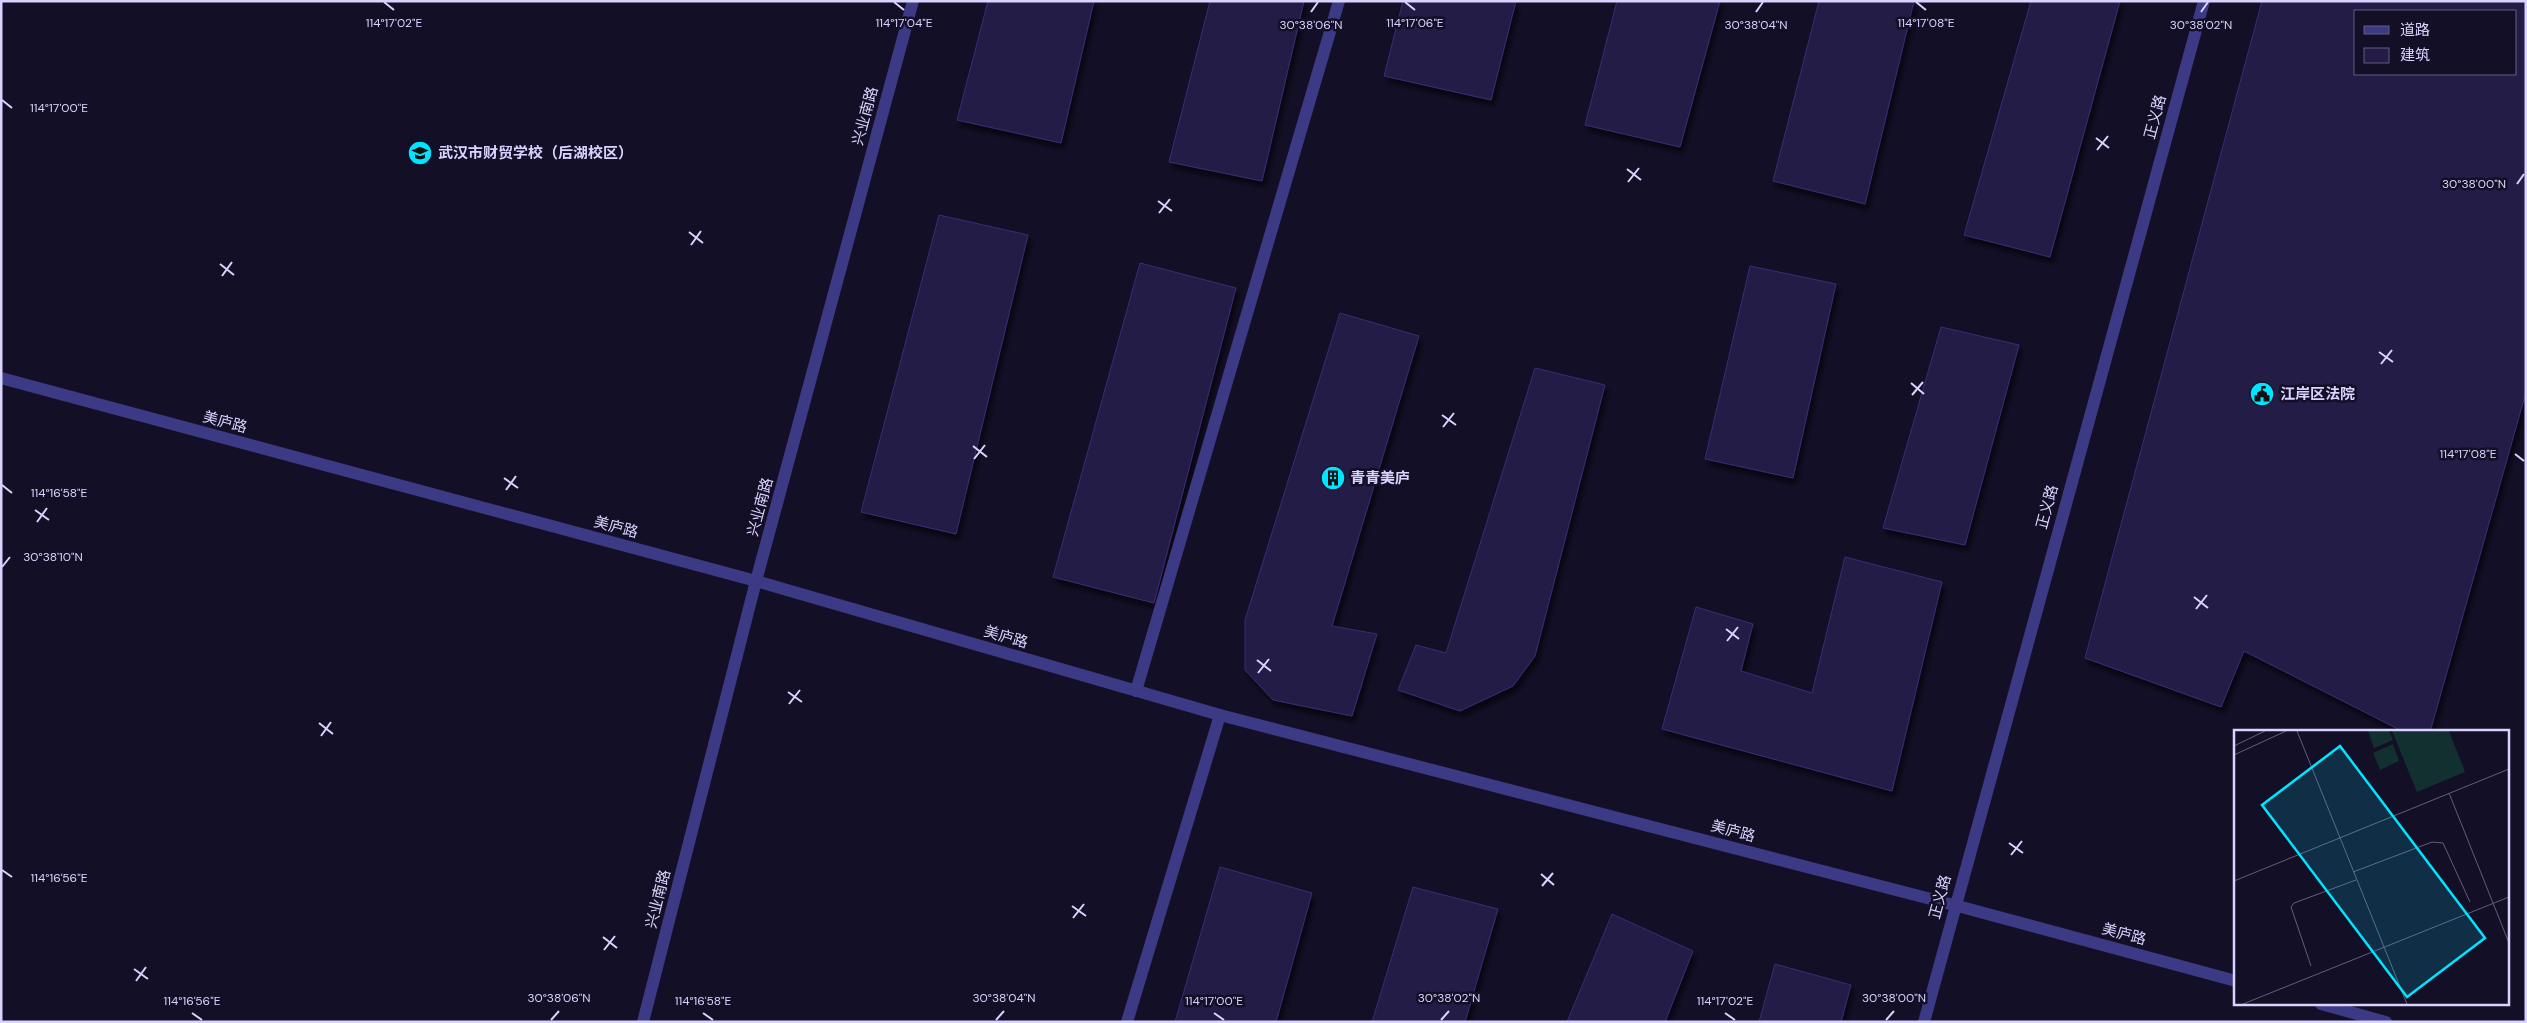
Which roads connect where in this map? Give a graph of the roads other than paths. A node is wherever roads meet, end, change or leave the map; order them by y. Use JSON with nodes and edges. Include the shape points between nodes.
{"nodes":[{"id":1,"x":913,"y":1,"type":"edge"},
{"id":2,"x":1338,"y":1,"type":"edge"},
{"id":3,"x":2204,"y":1,"type":"edge"},
{"id":4,"x":1,"y":378,"type":"edge"},
{"id":5,"x":756,"y":581,"type":"junction"},
{"id":6,"x":1136,"y":691,"type":"junction"},
{"id":7,"x":1220,"y":715,"type":"junction"},
{"id":8,"x":1954,"y":905,"type":"junction"},
{"id":9,"x":2234,"y":980,"type":"edge"},
{"id":10,"x":2328,"y":1006,"type":"edge"},
{"id":11,"x":643,"y":1022,"type":"edge"},
{"id":12,"x":1127,"y":1022,"type":"edge"},
{"id":13,"x":1924,"y":1022,"type":"edge"},
{"id":14,"x":2386,"y":1022,"type":"edge"}],
"edges":[{"from":1,"to":5,"type":"street","name":"兴业南路"},
{"from":2,"to":6,"type":"street"},
{"from":3,"to":8,"type":"street","name":"正义路"},
{"from":4,"to":5,"type":"street","name":"美庐路"},
{"from":5,"to":6,"type":"street","name":"美庐路"},
{"from":5,"to":11,"type":"street","name":"兴业南路"},
{"from":6,"to":7,"type":"street","name":"美庐路"},
{"from":7,"to":8,"type":"street","name":"美庐路"},
{"from":7,"to":12,"type":"street"},
{"from":8,"to":9,"type":"street","name":"美庐路"},
{"from":8,"to":13,"type":"street","name":"正义路"},
{"from":10,"to":14,"type":"street"}]}
